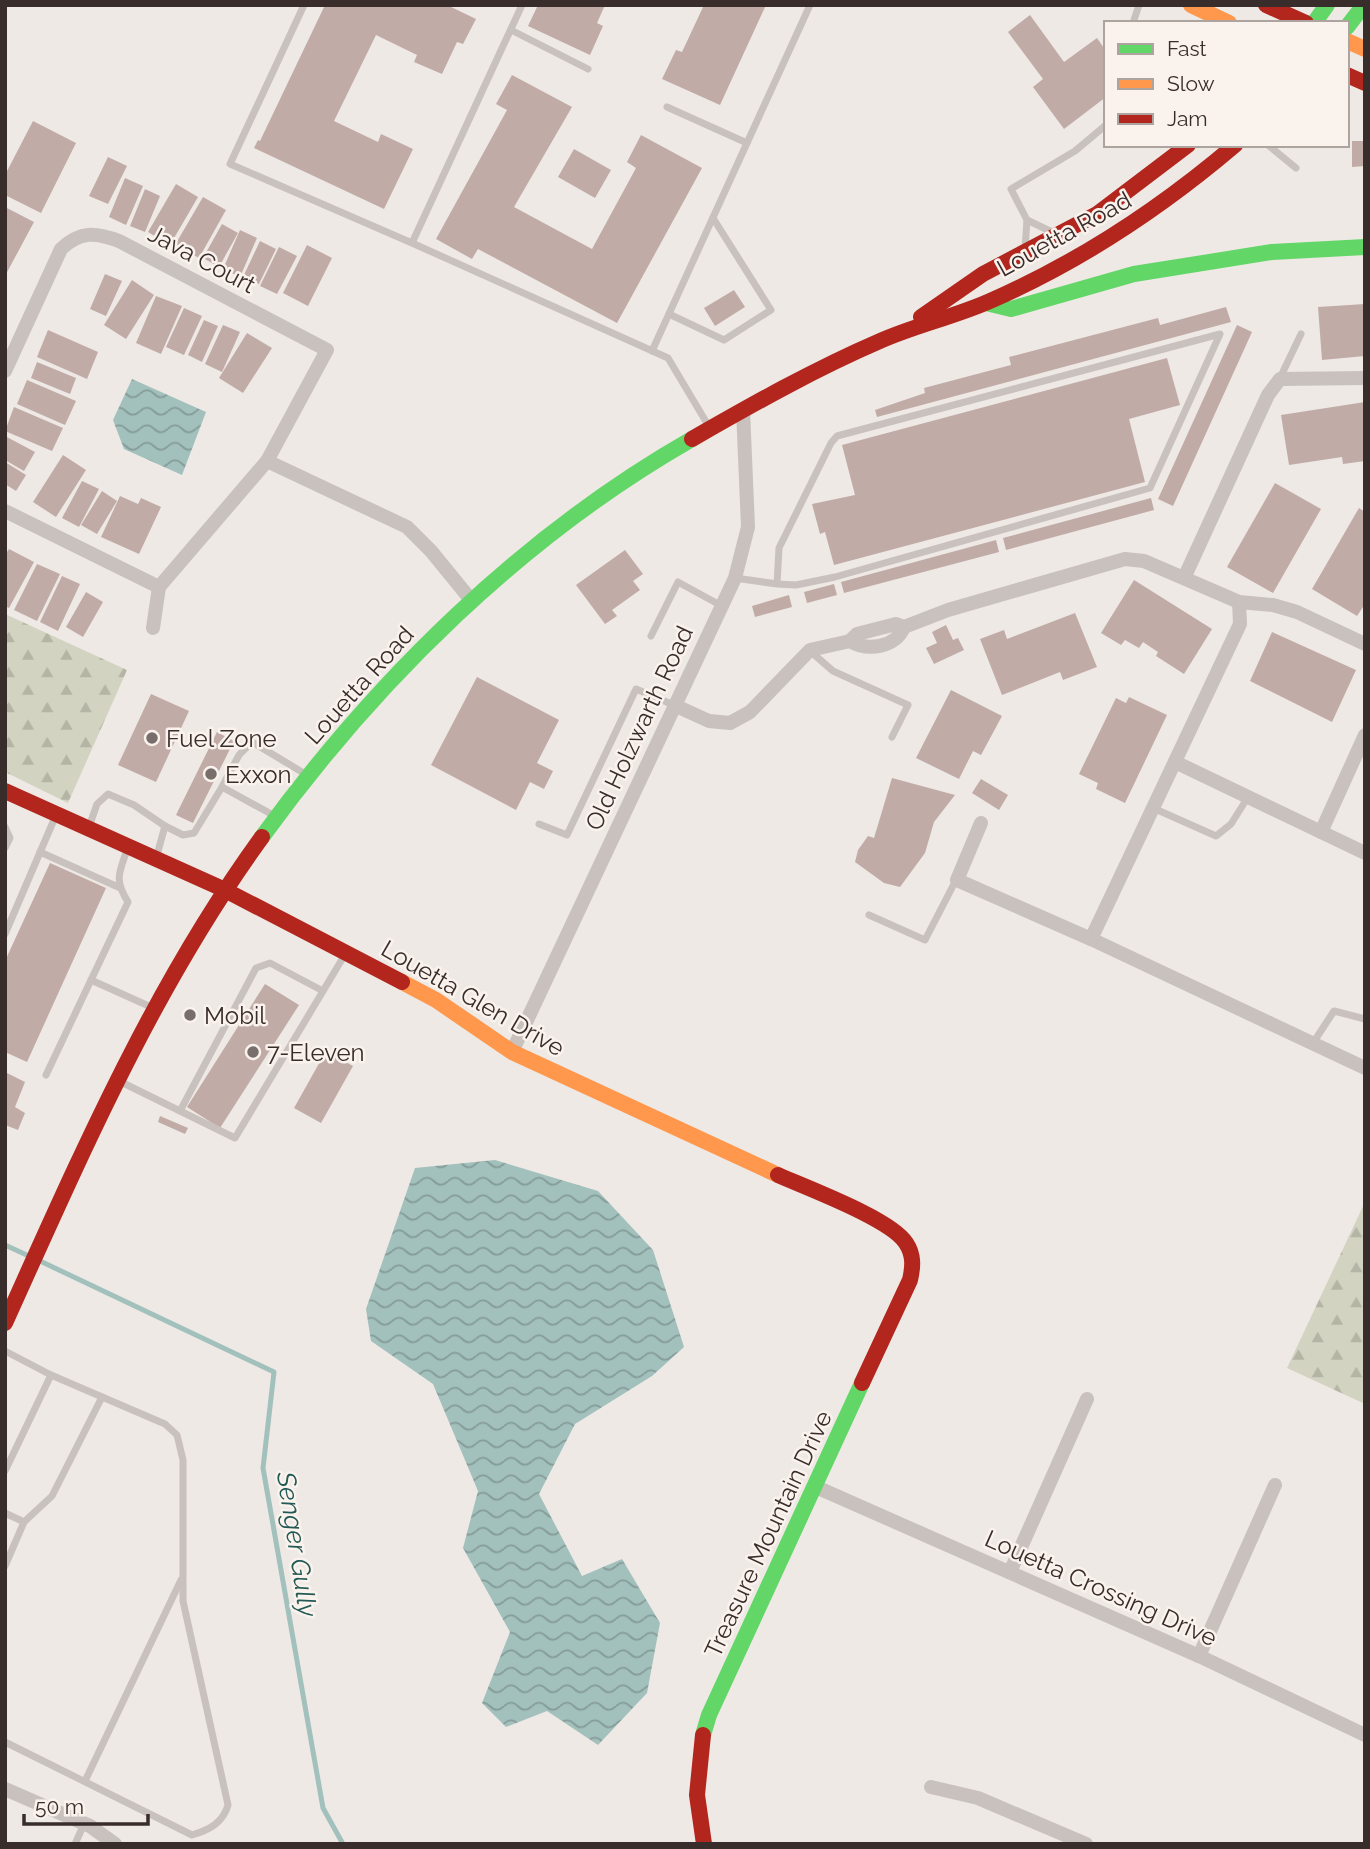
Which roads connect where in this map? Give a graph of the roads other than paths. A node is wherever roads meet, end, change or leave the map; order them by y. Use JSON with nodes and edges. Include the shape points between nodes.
{"nodes":[{"id":1,"x":304,"y":5,"type":"edge"},
{"id":2,"x":522,"y":5,"type":"edge"},
{"id":3,"x":810,"y":5,"type":"edge"},
{"id":4,"x":1191,"y":5,"type":"edge"},
{"id":5,"x":1266,"y":5,"type":"edge"},
{"id":6,"x":1327,"y":5,"type":"edge"},
{"id":7,"x":1364,"y":5,"type":"edge"},
{"id":8,"x":1225,"y":21,"type":"edge"},
{"id":9,"x":1302,"y":21,"type":"edge"},
{"id":10,"x":1315,"y":21,"type":"edge"},
{"id":11,"x":1349,"y":24,"type":"edge"},
{"id":12,"x":511,"y":30,"type":"junction"},
{"id":13,"x":1349,"y":42,"type":"edge"},
{"id":14,"x":1365,"y":50,"type":"edge"},
{"id":15,"x":588,"y":69,"type":"dead end"},
{"id":16,"x":1349,"y":76,"type":"edge"},
{"id":17,"x":1365,"y":83,"type":"edge"},
{"id":18,"x":667,"y":107,"type":"dead end"},
{"id":19,"x":1104,"y":127,"type":"edge"},
{"id":20,"x":747,"y":143,"type":"junction"},
{"id":21,"x":1185,"y":147,"type":"edge"},
{"id":22,"x":1233,"y":147,"type":"edge"},
{"id":23,"x":1270,"y":147,"type":"edge"},
{"id":24,"x":1296,"y":168,"type":"dead end"},
{"id":25,"x":713,"y":218,"type":"junction"},
{"id":26,"x":1027,"y":220,"type":"junction"},
{"id":27,"x":1058,"y":235,"type":"junction"},
{"id":28,"x":412,"y":243,"type":"junction"},
{"id":29,"x":1365,"y":247,"type":"edge"},
{"id":30,"x":1024,"y":253,"type":"junction"},
{"id":31,"x":986,"y":303,"type":"junction"},
{"id":32,"x":669,"y":314,"type":"junction"},
{"id":33,"x":899,"y":332,"type":"junction"},
{"id":34,"x":1301,"y":334,"type":"dead end"},
{"id":35,"x":652,"y":351,"type":"junction"},
{"id":36,"x":5,"y":371,"type":"edge"},
{"id":37,"x":1365,"y":378,"type":"edge"},
{"id":38,"x":1280,"y":379,"type":"junction"},
{"id":39,"x":743,"y":410,"type":"junction"},
{"id":40,"x":710,"y":428,"type":"junction"},
{"id":41,"x":267,"y":461,"type":"junction"},
{"id":42,"x":5,"y":511,"type":"edge"},
{"id":43,"x":1185,"y":576,"type":"junction"},
{"id":44,"x":735,"y":578,"type":"junction"},
{"id":45,"x":777,"y":584,"type":"junction"},
{"id":46,"x":159,"y":587,"type":"junction"},
{"id":47,"x":471,"y":600,"type":"junction"},
{"id":48,"x":1239,"y":601,"type":"junction"},
{"id":49,"x":720,"y":605,"type":"junction"},
{"id":50,"x":153,"y":628,"type":"dead end"},
{"id":51,"x":651,"y":636,"type":"dead end"},
{"id":52,"x":1365,"y":643,"type":"edge"},
{"id":53,"x":810,"y":650,"type":"junction"},
{"id":54,"x":676,"y":706,"type":"junction"},
{"id":55,"x":1365,"y":735,"type":"edge"},
{"id":56,"x":892,"y":737,"type":"dead end"},
{"id":57,"x":1175,"y":762,"type":"junction"},
{"id":58,"x":308,"y":775,"type":"junction"},
{"id":59,"x":222,"y":787,"type":"junction"},
{"id":60,"x":7,"y":795,"type":"edge"},
{"id":61,"x":1248,"y":797,"type":"junction"},
{"id":62,"x":1153,"y":808,"type":"junction"},
{"id":63,"x":57,"y":814,"type":"junction"},
{"id":64,"x":276,"y":817,"type":"junction"},
{"id":65,"x":981,"y":823,"type":"dead end"},
{"id":66,"x":539,"y":824,"type":"dead end"},
{"id":67,"x":165,"y":826,"type":"junction"},
{"id":68,"x":5,"y":827,"type":"edge"},
{"id":69,"x":89,"y":828,"type":"junction"},
{"id":70,"x":1321,"y":832,"type":"junction"},
{"id":71,"x":129,"y":846,"type":"junction"},
{"id":72,"x":5,"y":848,"type":"edge"},
{"id":73,"x":40,"y":852,"type":"junction"},
{"id":74,"x":1365,"y":853,"type":"edge"},
{"id":75,"x":156,"y":859,"type":"junction"},
{"id":76,"x":957,"y":880,"type":"junction"},
{"id":77,"x":118,"y":887,"type":"junction"},
{"id":78,"x":223,"y":889,"type":"junction"},
{"id":79,"x":869,"y":915,"type":"dead end"},
{"id":80,"x":5,"y":934,"type":"edge"},
{"id":81,"x":1091,"y":939,"type":"junction"},
{"id":82,"x":345,"y":953,"type":"junction"},
{"id":83,"x":91,"y":979,"type":"junction"},
{"id":84,"x":323,"y":991,"type":"junction"},
{"id":85,"x":154,"y":1008,"type":"junction"},
{"id":86,"x":1365,"y":1019,"type":"edge"},
{"id":87,"x":1313,"y":1044,"type":"junction"},
{"id":88,"x":512,"y":1052,"type":"junction"},
{"id":89,"x":1365,"y":1068,"type":"edge"},
{"id":90,"x":46,"y":1075,"type":"dead end"},
{"id":91,"x":118,"y":1081,"type":"junction"},
{"id":92,"x":180,"y":1111,"type":"junction"},
{"id":93,"x":911,"y":1251,"type":"joint"},
{"id":94,"x":5,"y":1322,"type":"edge"},
{"id":95,"x":5,"y":1351,"type":"edge"},
{"id":96,"x":51,"y":1375,"type":"junction"},
{"id":97,"x":102,"y":1397,"type":"junction"},
{"id":98,"x":1087,"y":1399,"type":"dead end"},
{"id":99,"x":5,"y":1471,"type":"edge"},
{"id":100,"x":1275,"y":1485,"type":"dead end"},
{"id":101,"x":816,"y":1487,"type":"junction"},
{"id":102,"x":5,"y":1513,"type":"edge"},
{"id":103,"x":24,"y":1522,"type":"junction"},
{"id":104,"x":5,"y":1566,"type":"edge"},
{"id":105,"x":1010,"y":1572,"type":"junction"},
{"id":106,"x":183,"y":1574,"type":"junction"},
{"id":107,"x":1199,"y":1656,"type":"junction"},
{"id":108,"x":1365,"y":1735,"type":"edge"},
{"id":109,"x":5,"y":1742,"type":"edge"},
{"id":110,"x":85,"y":1781,"type":"junction"},
{"id":111,"x":931,"y":1787,"type":"dead end"},
{"id":112,"x":5,"y":1789,"type":"edge"},
{"id":113,"x":84,"y":1824,"type":"junction"},
{"id":114,"x":75,"y":1844,"type":"edge"},
{"id":115,"x":115,"y":1844,"type":"edge"},
{"id":116,"x":704,"y":1844,"type":"edge"},
{"id":117,"x":1086,"y":1844,"type":"edge"}],
"edges":[{"from":1,"to":28,"type":"lane","via":[[230,164]]},
{"from":2,"to":12,"type":"lane"},
{"from":3,"to":20,"type":"lane"},
{"from":4,"to":8,"type":"main road"},
{"from":5,"to":9,"type":"main road"},
{"from":6,"to":10,"type":"main road"},
{"from":7,"to":11,"type":"main road"},
{"from":12,"to":15,"type":"lane"},
{"from":12,"to":28,"type":"lane"},
{"from":13,"to":14,"type":"main road"},
{"from":16,"to":17,"type":"main road"},
{"from":18,"to":20,"type":"lane"},
{"from":19,"to":26,"type":"lane","via":[[1074,151],[1011,189]]},
{"from":20,"to":25,"type":"lane"},
{"from":21,"to":27,"type":"main road","name":"Louetta Road","via":[[1097,214]]},
{"from":22,"to":31,"type":"main road","name":"Louetta Road","via":[[1201,176],[1111,238]]},
{"from":23,"to":24,"type":"lane"},
{"from":25,"to":32,"type":"lane"},
{"from":25,"to":32,"type":"lane","via":[[771,310],[724,340]]},
{"from":26,"to":27,"type":"lane"},
{"from":26,"to":30,"type":"lane"},
{"from":27,"to":30,"type":"main road","name":"Louetta Road"},
{"from":28,"to":35,"type":"lane"},
{"from":29,"to":31,"type":"main road","via":[[1272,252],[1134,274],[1011,309]]},
{"from":30,"to":33,"type":"main road","name":"Louetta Road","via":[[983,274]]},
{"from":31,"to":33,"type":"main road","name":"Louetta Road"},
{"from":32,"to":35,"type":"lane"},
{"from":33,"to":39,"type":"main road","name":"Louetta Road"},
{"from":34,"to":38,"type":"lane"},
{"from":35,"to":40,"type":"lane","via":[[668,358]]},
{"from":36,"to":41,"type":"street","name":"Java Court","via":[[61,248],[86,233],[101,234],[327,350]]},
{"from":37,"to":38,"type":"street"},
{"from":38,"to":43,"type":"street","via":[[1268,395]]},
{"from":39,"to":40,"type":"main road","name":"Louetta Road"},
{"from":39,"to":44,"type":"street","name":"Old Holzwarth Road","via":[[748,527]]},
{"from":40,"to":47,"type":"main road","name":"Louetta Road","via":[[629,479]]},
{"from":41,"to":46,"type":"street"},
{"from":41,"to":47,"type":"street","via":[[407,527]]},
{"from":42,"to":46,"type":"street"},
{"from":43,"to":48,"type":"street"},
{"from":43,"to":53,"type":"street","via":[[1125,559],[904,627],[896,624]]},
{"from":44,"to":45,"type":"lane"},
{"from":44,"to":49,"type":"street","name":"Old Holzwarth Road"},
{"from":45,"to":45,"type":"lane","via":[[779,548],[837,436],[1220,334],[1150,488],[835,577]]},
{"from":46,"to":50,"type":"street"},
{"from":47,"to":58,"type":"main road","name":"Louetta Road","via":[[387,682]]},
{"from":48,"to":52,"type":"street","via":[[1297,612]]},
{"from":48,"to":57,"type":"street","via":[[1240,624]]},
{"from":49,"to":51,"type":"lane","via":[[678,582]]},
{"from":49,"to":54,"type":"street","name":"Old Holzwarth Road"},
{"from":53,"to":54,"type":"street","via":[[750,712],[730,723],[709,721]]},
{"from":53,"to":56,"type":"lane","via":[[833,671],[908,705]]},
{"from":54,"to":66,"type":"lane","via":[[636,689],[567,835]]},
{"from":54,"to":88,"type":"street","name":"Old Holzwarth Road"},
{"from":55,"to":70,"type":"street"},
{"from":57,"to":61,"type":"street"},
{"from":57,"to":62,"type":"street"},
{"from":58,"to":59,"type":"lane","via":[[252,742],[239,755]]},
{"from":58,"to":64,"type":"main road","name":"Louetta Road"},
{"from":59,"to":64,"type":"lane"},
{"from":59,"to":67,"type":"lane","via":[[194,832],[183,835]]},
{"from":60,"to":63,"type":"main road","name":"Louetta Glen Drive"},
{"from":61,"to":62,"type":"lane","via":[[1231,824],[1216,836]]},
{"from":61,"to":70,"type":"street"},
{"from":62,"to":81,"type":"street"},
{"from":63,"to":69,"type":"main road","name":"Louetta Glen Drive"},
{"from":63,"to":73,"type":"lane"},
{"from":64,"to":78,"type":"main road","name":"Louetta Road"},
{"from":65,"to":76,"type":"street"},
{"from":67,"to":69,"type":"lane","via":[[108,794],[97,804]]},
{"from":67,"to":75,"type":"lane"},
{"from":68,"to":72,"type":"lane","via":[[10,838]]},
{"from":69,"to":71,"type":"main road","name":"Louetta Glen Drive"},
{"from":70,"to":74,"type":"street"},
{"from":71,"to":75,"type":"main road","name":"Louetta Glen Drive"},
{"from":71,"to":77,"type":"lane"},
{"from":73,"to":77,"type":"lane"},
{"from":73,"to":80,"type":"lane"},
{"from":75,"to":78,"type":"main road","name":"Louetta Glen Drive"},
{"from":76,"to":79,"type":"lane","via":[[925,940]]},
{"from":76,"to":81,"type":"street"},
{"from":77,"to":83,"type":"lane","via":[[128,902]]},
{"from":78,"to":82,"type":"main road","name":"Louetta Glen Drive"},
{"from":78,"to":85,"type":"main road","name":"Louetta Road"},
{"from":81,"to":87,"type":"street"},
{"from":82,"to":84,"type":"lane"},
{"from":82,"to":88,"type":"main road","name":"Louetta Glen Drive","via":[[436,1000]]},
{"from":83,"to":85,"type":"lane"},
{"from":83,"to":90,"type":"lane"},
{"from":84,"to":92,"type":"lane","via":[[235,1138]]},
{"from":84,"to":92,"type":"lane","via":[[270,963],[256,968]]},
{"from":85,"to":91,"type":"main road","name":"Louetta Road"},
{"from":86,"to":87,"type":"lane","via":[[1334,1011]]},
{"from":87,"to":89,"type":"street"},
{"from":88,"to":93,"type":"main road","name":"Louetta Glen Drive","via":[[889,1226],[899,1232]]},
{"from":91,"to":92,"type":"lane"},
{"from":91,"to":94,"type":"main road","name":"Louetta Road"},
{"from":93,"to":101,"type":"main road","name":"Treasure Mountain Drive","via":[[910,1280]]},
{"from":95,"to":96,"type":"lane"},
{"from":96,"to":97,"type":"lane"},
{"from":96,"to":99,"type":"lane"},
{"from":97,"to":103,"type":"lane","via":[[52,1496]]},
{"from":97,"to":106,"type":"lane","via":[[165,1424],[177,1435],[183,1460]]},
{"from":98,"to":105,"type":"street"},
{"from":100,"to":107,"type":"street"},
{"from":101,"to":105,"type":"street","name":"Louetta Crossing Drive"},
{"from":101,"to":116,"type":"main road","name":"Treasure Mountain Drive","via":[[718,1693],[701,1740],[696,1803]]},
{"from":102,"to":103,"type":"lane"},
{"from":103,"to":104,"type":"lane"},
{"from":105,"to":107,"type":"street","name":"Louetta Crossing Drive"},
{"from":106,"to":110,"type":"lane"},
{"from":106,"to":110,"type":"lane","via":[[183,1601],[228,1805],[226,1814],[207,1830],[192,1835]]},
{"from":107,"to":108,"type":"street","name":"Louetta Crossing Drive"},
{"from":109,"to":110,"type":"lane"},
{"from":111,"to":117,"type":"street","via":[[978,1797]]},
{"from":112,"to":113,"type":"street"},
{"from":113,"to":114,"type":"lane"},
{"from":113,"to":115,"type":"street"}]}
